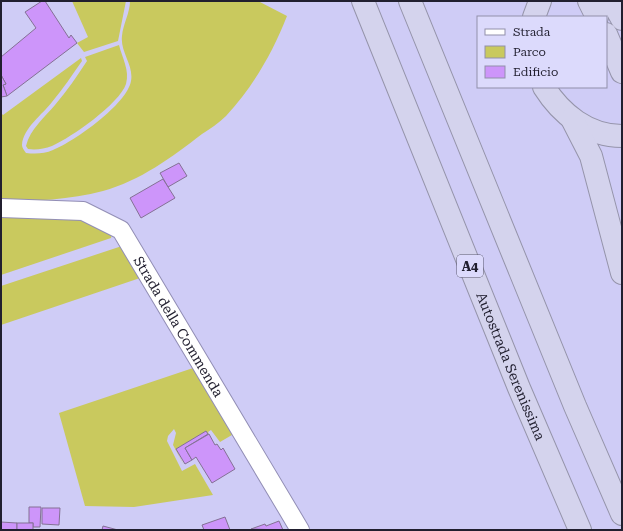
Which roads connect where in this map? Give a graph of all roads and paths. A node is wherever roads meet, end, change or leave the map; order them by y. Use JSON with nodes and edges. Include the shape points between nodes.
{"nodes":[{"id":1,"x":363,"y":1,"type":"edge"},
{"id":2,"x":410,"y":1,"type":"edge"},
{"id":3,"x":524,"y":1,"type":"edge"},
{"id":4,"x":540,"y":1,"type":"edge"},
{"id":5,"x":589,"y":1,"type":"edge"},
{"id":6,"x":612,"y":1,"type":"edge"},
{"id":7,"x":528,"y":16,"type":"edge"},
{"id":8,"x":534,"y":16,"type":"edge"},
{"id":9,"x":596,"y":16,"type":"edge"},
{"id":10,"x":622,"y":19,"type":"edge"},
{"id":11,"x":607,"y":36,"type":"edge"},
{"id":12,"x":622,"y":72,"type":"edge"},
{"id":13,"x":545,"y":88,"type":"edge"},
{"id":14,"x":572,"y":119,"type":"junction"},
{"id":15,"x":622,"y":136,"type":"edge"},
{"id":16,"x":1,"y":208,"type":"edge"},
{"id":17,"x":622,"y":273,"type":"edge"},
{"id":18,"x":622,"y":514,"type":"edge"},
{"id":19,"x":300,"y":530,"type":"edge"},
{"id":20,"x":580,"y":530,"type":"edge"}],
"edges":[{"from":1,"to":20,"type":"highway","name":"Autostrada Serenissima","number":"A4","via":[[519,388]]},
{"from":2,"to":18,"type":"highway","via":[[575,406]]},
{"from":3,"to":7,"type":"highway"},
{"from":4,"to":8,"type":"highway"},
{"from":5,"to":9,"type":"highway"},
{"from":6,"to":10,"type":"highway"},
{"from":11,"to":12,"type":"highway"},
{"from":13,"to":14,"type":"highway","via":[[554,103]]},
{"from":14,"to":15,"type":"highway","via":[[593,130]]},
{"from":14,"to":17,"type":"highway","via":[[591,156]]},
{"from":16,"to":19,"type":"street","name":"Strada della Commenda","via":[[83,211],[121,230]]}]}
